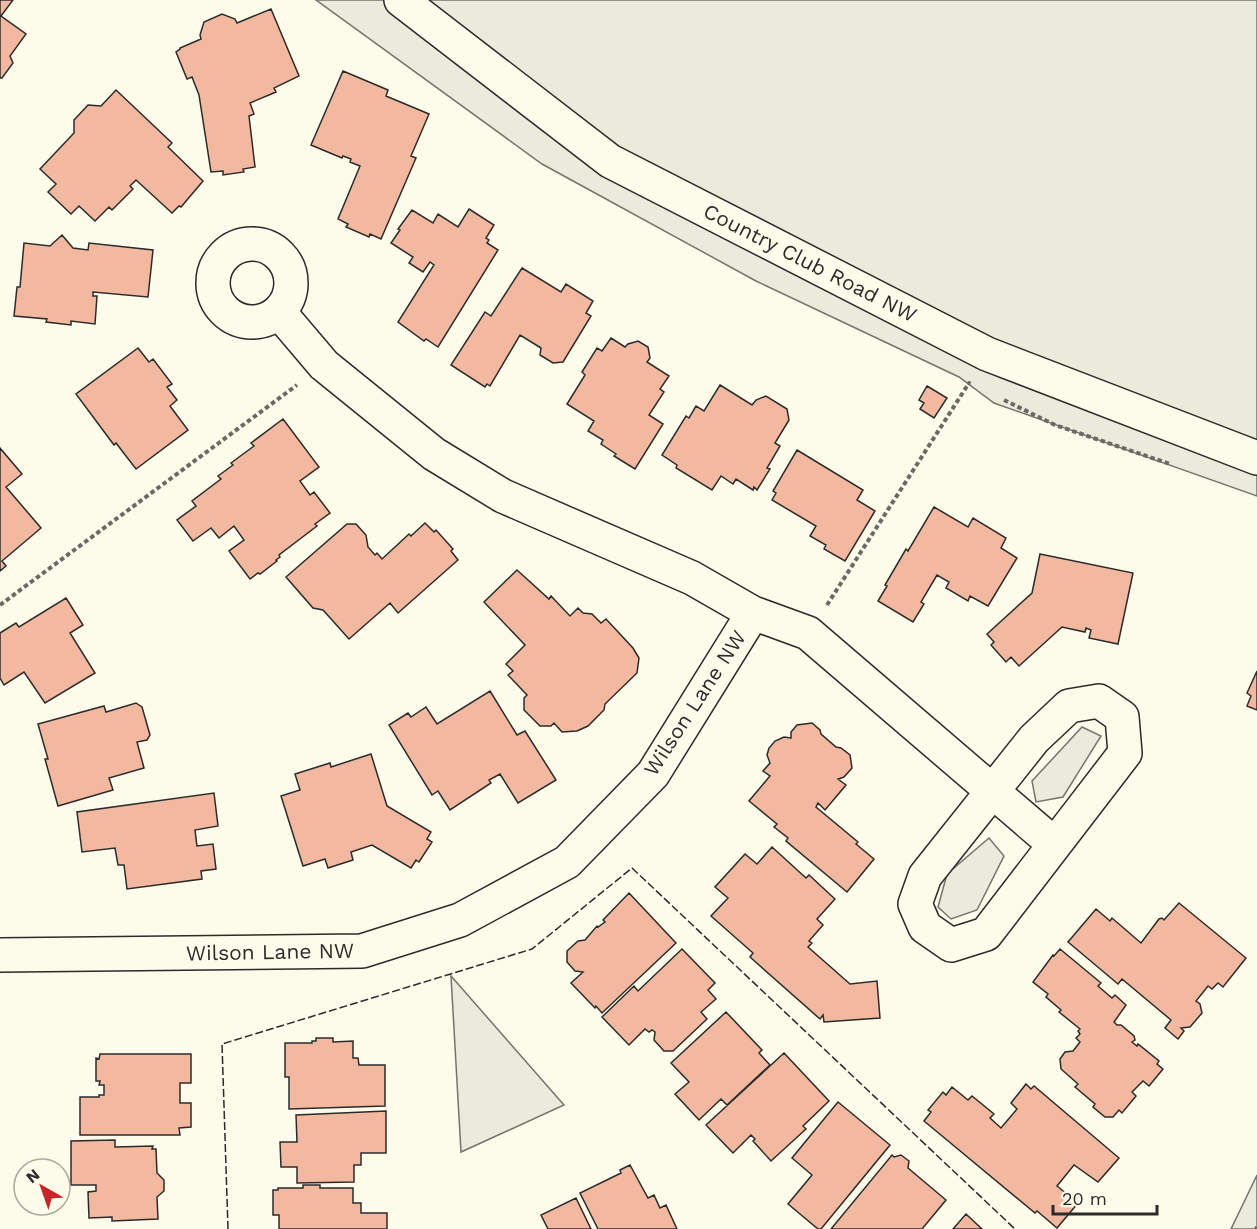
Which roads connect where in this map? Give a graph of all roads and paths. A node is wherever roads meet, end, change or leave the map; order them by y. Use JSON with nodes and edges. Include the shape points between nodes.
{"nodes":[{"id":1,"x":401,"y":0,"type":"edge"},
{"id":2,"x":279,"y":312,"type":"dead end"},
{"id":3,"x":324,"y":365,"type":"junction"},
{"id":4,"x":980,"y":388,"type":"dead end"},
{"id":5,"x":1001,"y":399,"type":"dead end"},
{"id":6,"x":1257,"y":458,"type":"edge"},
{"id":7,"x":1178,"y":467,"type":"dead end"},
{"id":8,"x":0,"y":605,"type":"edge"},
{"id":9,"x":753,"y":613,"type":"junction"},
{"id":10,"x":808,"y":633,"type":"junction"},
{"id":11,"x":992,"y":791,"type":"junction"},
{"id":12,"x":1054,"y":844,"type":"junction"},
{"id":13,"x":0,"y":954,"type":"edge"}],
"edges":[{"from":1,"to":6,"type":"street","name":"Country Club Road NW","via":[[610,161],[987,354]]},
{"from":2,"to":3,"type":"street","name":"Wilson Lane NW"},
{"from":3,"to":8,"type":"path"},
{"from":3,"to":9,"type":"street","name":"Wilson Lane NW","via":[[434,454],[503,496],[693,578]]},
{"from":4,"to":10,"type":"path","via":[[969,383]]},
{"from":5,"to":7,"type":"path","via":[[1055,424]]},
{"from":9,"to":10,"type":"street","name":"Wilson Lane NW"},
{"from":9,"to":13,"type":"street","name":"Wilson Lane NW","via":[[653,774],[567,862],[460,920],[362,951]]},
{"from":10,"to":11,"type":"street","name":"Wilson Lane NW"},
{"from":11,"to":12,"type":"street","name":"Wilson Lane NW"},
{"from":11,"to":12,"type":"street","via":[[1034,739],[1069,706],[1099,701],[1122,717],[1125,753]]},
{"from":11,"to":12,"type":"street","via":[[925,876],[915,904],[925,927],[951,945],[986,934]]}]}
